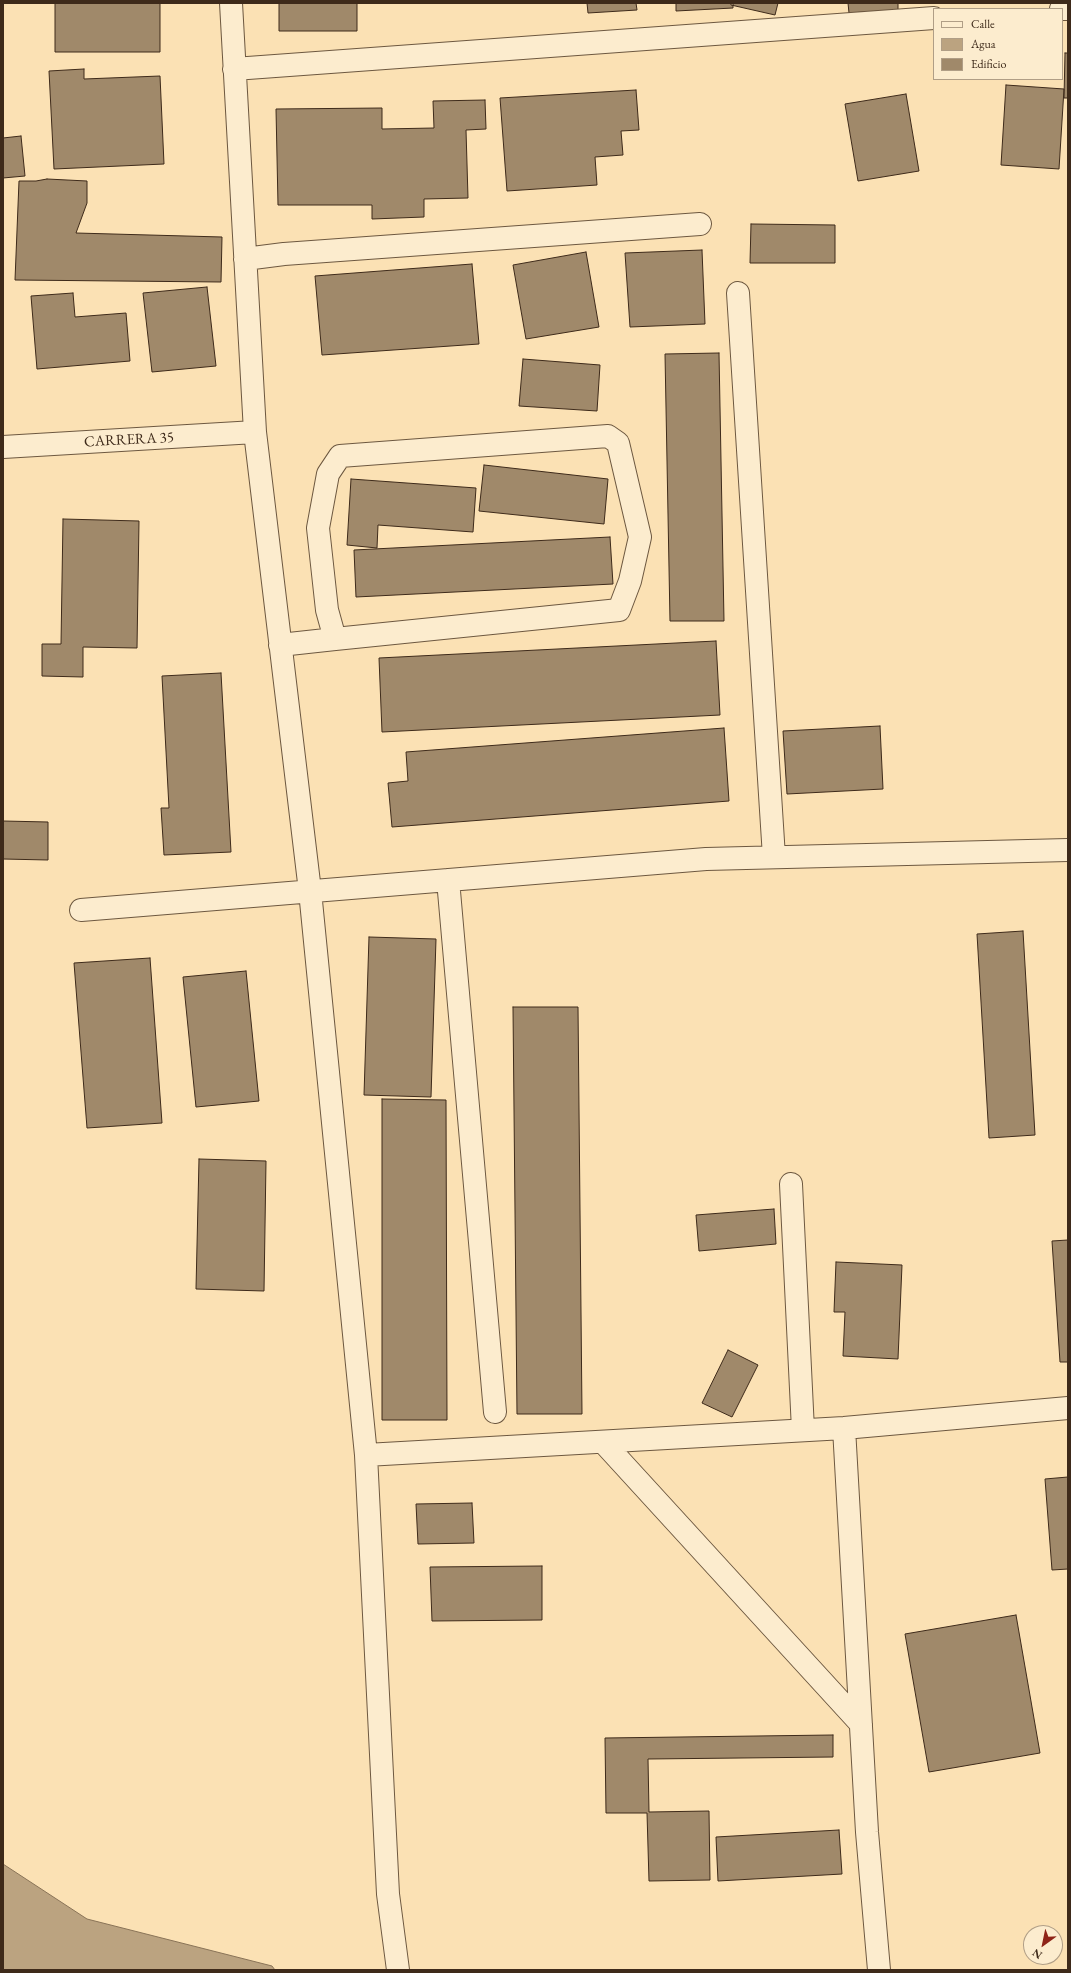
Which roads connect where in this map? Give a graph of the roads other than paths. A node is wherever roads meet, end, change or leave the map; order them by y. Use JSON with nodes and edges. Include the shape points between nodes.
{"nodes":[{"id":1,"x":231,"y":3,"type":"edge"},
{"id":2,"x":933,"y":18,"type":"edge"},
{"id":3,"x":234,"y":69,"type":"junction"},
{"id":4,"x":700,"y":224,"type":"dead end"},
{"id":5,"x":245,"y":259,"type":"junction"},
{"id":6,"x":738,"y":293,"type":"dead end"},
{"id":7,"x":255,"y":432,"type":"junction"},
{"id":8,"x":3,"y":447,"type":"edge"},
{"id":9,"x":335,"y":639,"type":"junction"},
{"id":10,"x":280,"y":645,"type":"junction"},
{"id":11,"x":1068,"y":850,"type":"edge"},
{"id":12,"x":774,"y":857,"type":"junction"},
{"id":13,"x":448,"y":880,"type":"junction"},
{"id":14,"x":310,"y":892,"type":"junction"},
{"id":15,"x":81,"y":910,"type":"dead end"},
{"id":16,"x":791,"y":1184,"type":"dead end"},
{"id":17,"x":1068,"y":1408,"type":"edge"},
{"id":18,"x":495,"y":1412,"type":"dead end"},
{"id":19,"x":844,"y":1428,"type":"junction"},
{"id":20,"x":802,"y":1430,"type":"junction"},
{"id":21,"x":603,"y":1442,"type":"junction"},
{"id":22,"x":366,"y":1456,"type":"junction"},
{"id":23,"x":861,"y":1724,"type":"junction"},
{"id":24,"x":398,"y":1970,"type":"edge"},
{"id":25,"x":879,"y":1970,"type":"edge"}],
"edges":[{"from":1,"to":3,"type":"street"},
{"from":2,"to":3,"type":"street"},
{"from":3,"to":5,"type":"street"},
{"from":4,"to":5,"type":"street"},
{"from":5,"to":7,"type":"street"},
{"from":6,"to":12,"type":"street"},
{"from":7,"to":8,"type":"street","name":"CARRERA 35"},
{"from":7,"to":10,"type":"street"},
{"from":9,"to":9,"type":"street","via":[[619,610],[630,581],[640,537],[618,443],[608,436],[340,456],[328,474],[318,528],[326,610]]},
{"from":9,"to":10,"type":"street"},
{"from":10,"to":14,"type":"street"},
{"from":11,"to":12,"type":"street"},
{"from":12,"to":13,"type":"street","via":[[706,859]]},
{"from":13,"to":14,"type":"street"},
{"from":13,"to":18,"type":"street"},
{"from":14,"to":15,"type":"street"},
{"from":14,"to":22,"type":"street"},
{"from":16,"to":20,"type":"street"},
{"from":17,"to":19,"type":"street"},
{"from":19,"to":20,"type":"street"},
{"from":19,"to":23,"type":"street"},
{"from":20,"to":21,"type":"street"},
{"from":21,"to":22,"type":"street"},
{"from":21,"to":23,"type":"street"},
{"from":22,"to":24,"type":"street","via":[[388,1894]]},
{"from":23,"to":25,"type":"street"}]}
